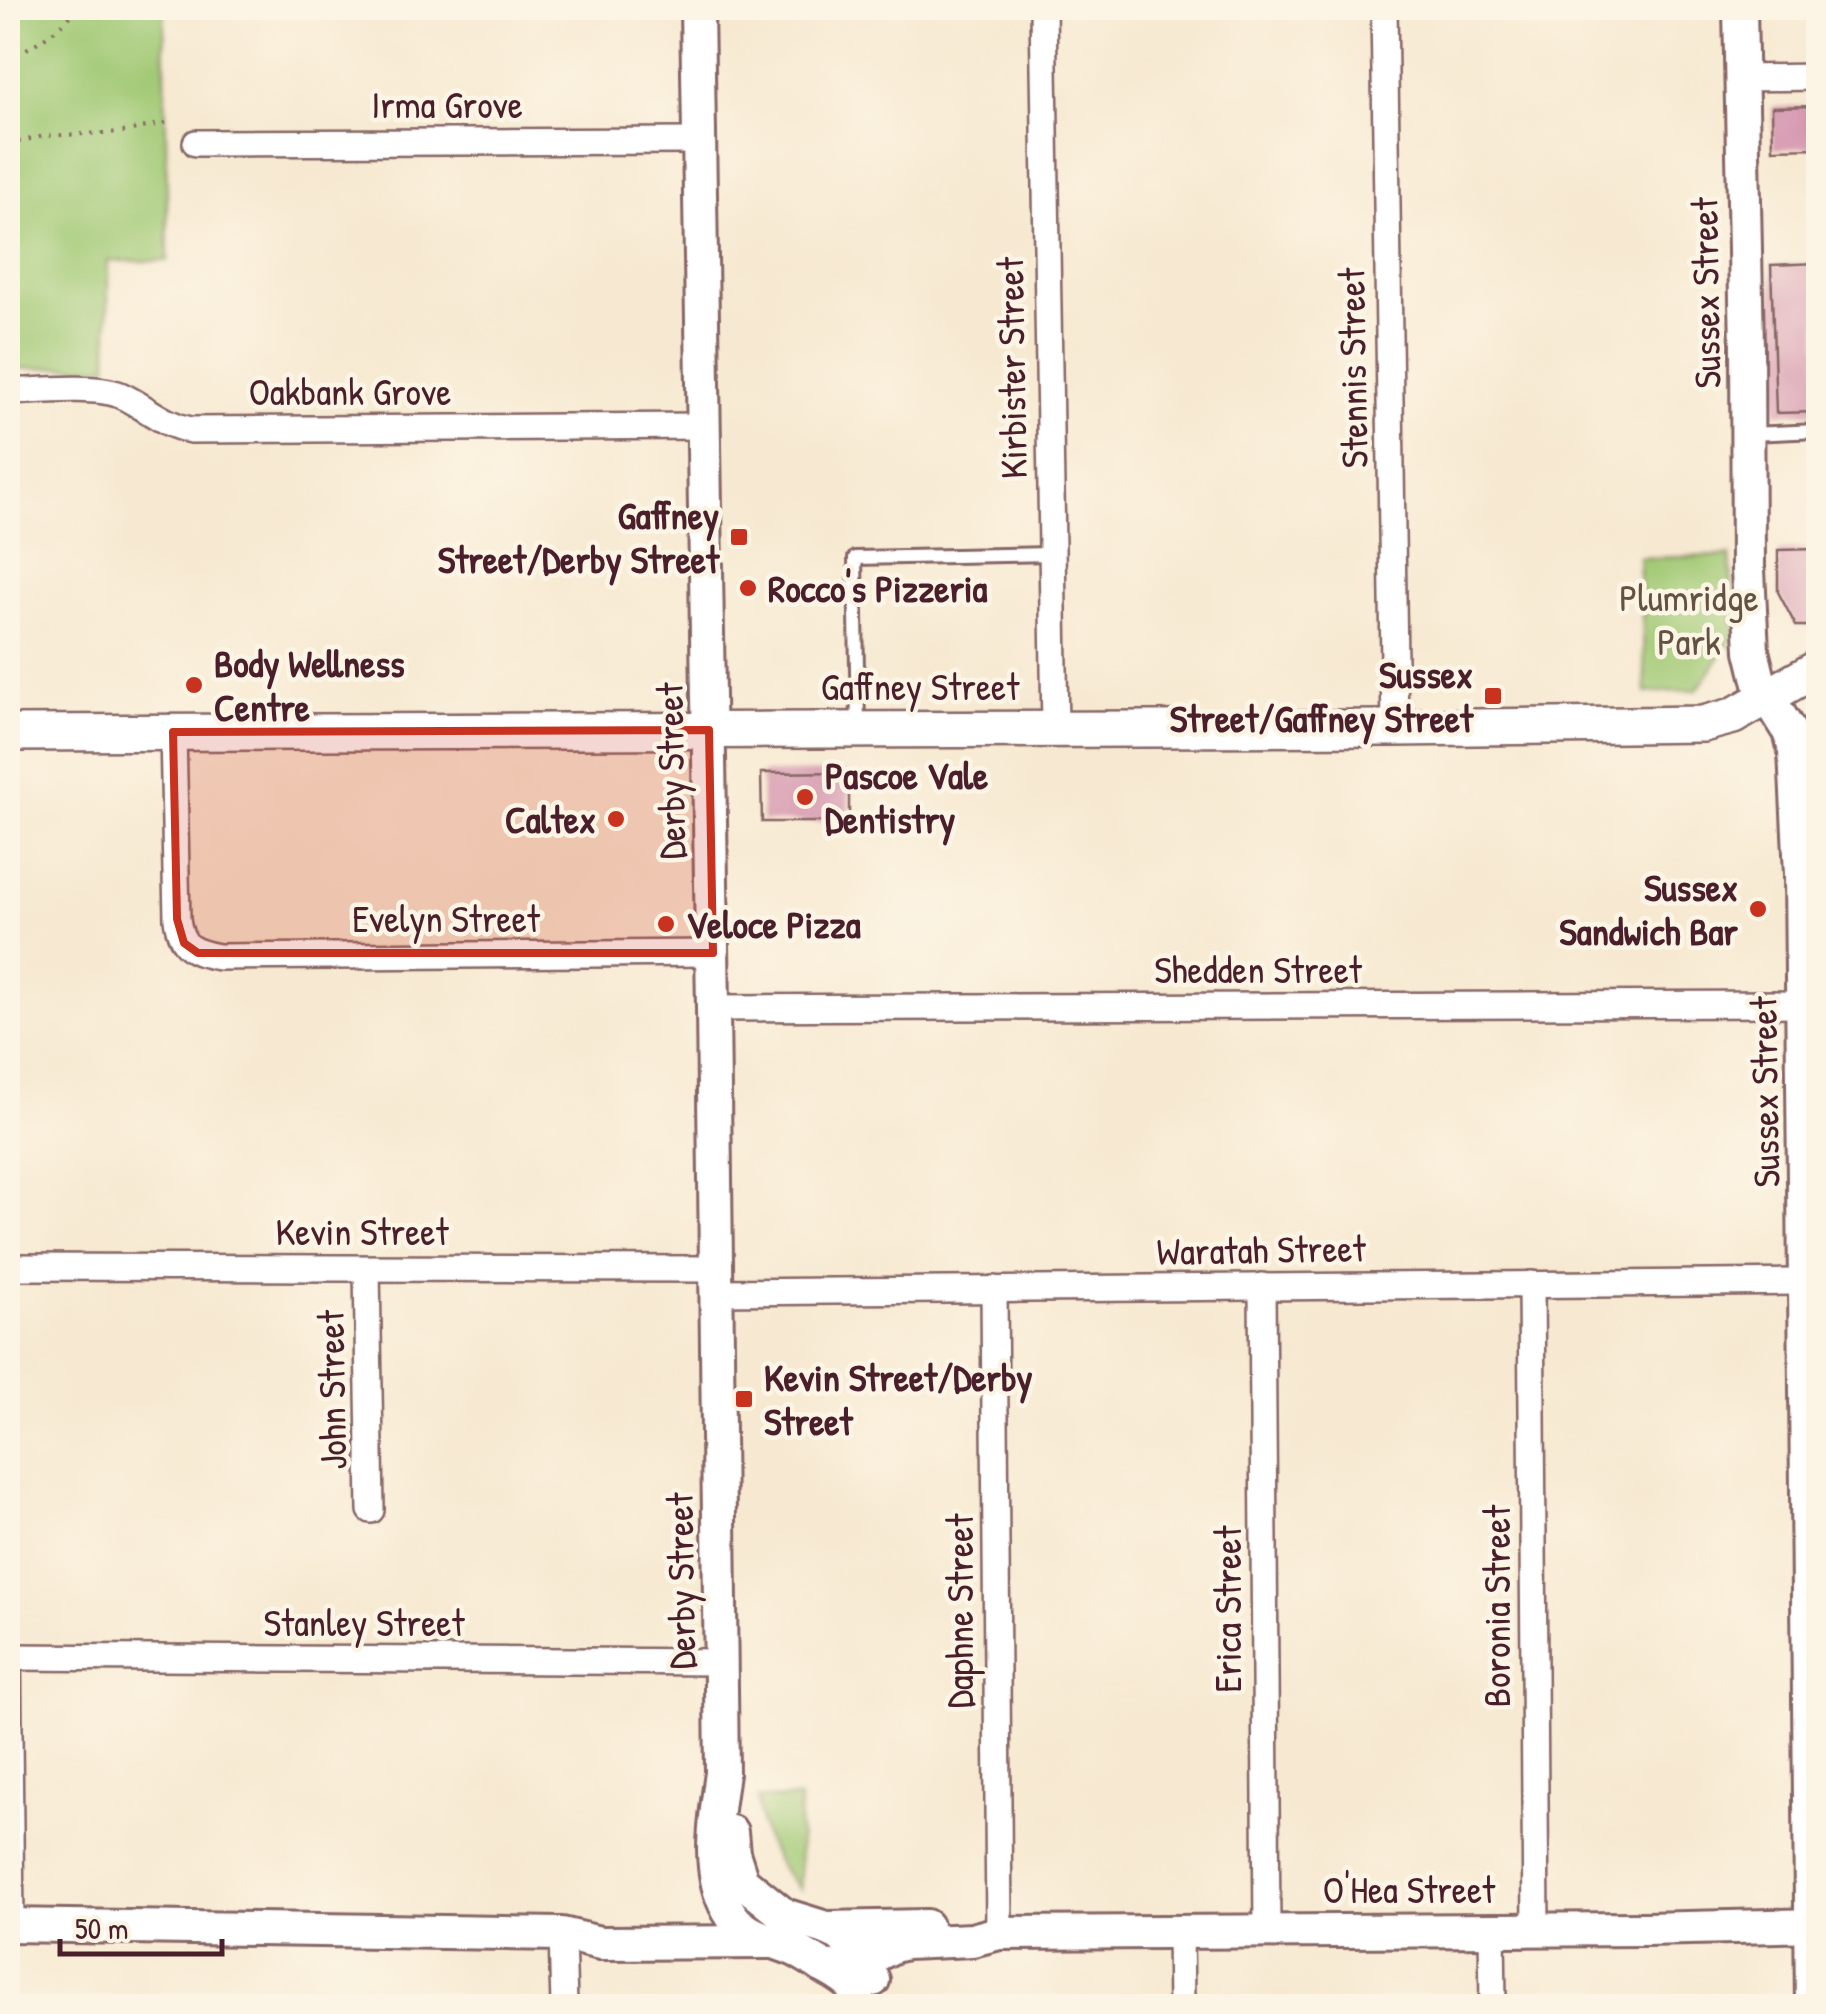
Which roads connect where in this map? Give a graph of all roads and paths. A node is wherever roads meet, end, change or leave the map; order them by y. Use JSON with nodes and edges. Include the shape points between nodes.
{"nodes":[{"id":1,"x":78,"y":8,"type":"edge"},
{"id":2,"x":697,"y":8,"type":"edge"},
{"id":3,"x":1043,"y":8,"type":"edge"},
{"id":4,"x":1384,"y":8,"type":"edge"},
{"id":5,"x":1740,"y":8,"type":"edge"},
{"id":6,"x":8,"y":59,"type":"edge"},
{"id":7,"x":1818,"y":77,"type":"edge"},
{"id":8,"x":1742,"y":78,"type":"junction"},
{"id":9,"x":170,"y":122,"type":"dead end"},
{"id":10,"x":699,"y":140,"type":"junction"},
{"id":11,"x":196,"y":142,"type":"dead end"},
{"id":12,"x":8,"y":144,"type":"edge"},
{"id":13,"x":8,"y":392,"type":"edge"},
{"id":14,"x":703,"y":426,"type":"junction"},
{"id":15,"x":1818,"y":431,"type":"edge"},
{"id":16,"x":1748,"y":434,"type":"junction"},
{"id":17,"x":1052,"y":554,"type":"junction"},
{"id":18,"x":1818,"y":668,"type":"edge"},
{"id":19,"x":1767,"y":698,"type":"junction"},
{"id":20,"x":858,"y":728,"type":"junction"},
{"id":21,"x":1054,"y":728,"type":"junction"},
{"id":22,"x":1395,"y":728,"type":"junction"},
{"id":23,"x":709,"y":730,"type":"junction"},
{"id":24,"x":174,"y":732,"type":"junction"},
{"id":25,"x":8,"y":733,"type":"edge"},
{"id":26,"x":713,"y":953,"type":"junction"},
{"id":27,"x":1803,"y":1004,"type":"junction"},
{"id":28,"x":714,"y":1008,"type":"junction"},
{"id":29,"x":8,"y":1267,"type":"edge"},
{"id":30,"x":367,"y":1269,"type":"junction"},
{"id":31,"x":716,"y":1280,"type":"junction"},
{"id":32,"x":1806,"y":1282,"type":"junction"},
{"id":33,"x":1531,"y":1284,"type":"junction"},
{"id":34,"x":1262,"y":1286,"type":"junction"},
{"id":35,"x":994,"y":1289,"type":"junction"},
{"id":36,"x":371,"y":1510,"type":"dead end"},
{"id":37,"x":8,"y":1640,"type":"edge"},
{"id":38,"x":8,"y":1657,"type":"edge"},
{"id":39,"x":720,"y":1662,"type":"junction"},
{"id":40,"x":722,"y":1773,"type":"junction"},
{"id":41,"x":728,"y":1911,"type":"junction"},
{"id":42,"x":9,"y":1925,"type":"edge"},
{"id":43,"x":1815,"y":1925,"type":"edge"},
{"id":44,"x":826,"y":1928,"type":"junction"},
{"id":45,"x":1492,"y":1928,"type":"junction"},
{"id":46,"x":1536,"y":1928,"type":"junction"},
{"id":47,"x":779,"y":1929,"type":"junction"},
{"id":48,"x":1268,"y":1930,"type":"junction"},
{"id":49,"x":1180,"y":1932,"type":"junction"},
{"id":50,"x":999,"y":1933,"type":"junction"},
{"id":51,"x":562,"y":1934,"type":"junction"},
{"id":52,"x":866,"y":1962,"type":"junction"},
{"id":53,"x":822,"y":1966,"type":"junction"},
{"id":54,"x":564,"y":2006,"type":"edge"},
{"id":55,"x":860,"y":2006,"type":"edge"},
{"id":56,"x":878,"y":2006,"type":"edge"},
{"id":57,"x":1181,"y":2006,"type":"edge"},
{"id":58,"x":1493,"y":2006,"type":"edge"},
{"id":59,"x":1812,"y":2006,"type":"edge"}],
"edges":[{"from":1,"to":6,"type":"path"},
{"from":2,"to":10,"type":"street","name":"Derby Street"},
{"from":3,"to":17,"type":"street","name":"Kirbister Street"},
{"from":4,"to":22,"type":"street","name":"Stennis Street"},
{"from":5,"to":8,"type":"street","name":"Sussex Street"},
{"from":7,"to":8,"type":"street"},
{"from":8,"to":16,"type":"street","name":"Sussex Street"},
{"from":9,"to":12,"type":"path"},
{"from":10,"to":11,"type":"street","name":"Irma Grove"},
{"from":10,"to":14,"type":"street","name":"Derby Street"},
{"from":13,"to":14,"type":"street","name":"Oakbank Grove","via":[[108,392],[192,430]]},
{"from":14,"to":23,"type":"street","name":"Derby Street"},
{"from":15,"to":16,"type":"lane"},
{"from":16,"to":19,"type":"street","name":"Sussex Street","via":[[1752,651]]},
{"from":17,"to":20,"type":"lane","via":[[855,558]]},
{"from":17,"to":21,"type":"street","name":"Kirbister Street"},
{"from":18,"to":19,"type":"main road","name":"Gaffney Street"},
{"from":19,"to":22,"type":"main road","name":"Gaffney Street","via":[[1703,724]]},
{"from":19,"to":27,"type":"street","name":"Sussex Street","via":[[1790,732],[1794,751]]},
{"from":20,"to":21,"type":"main road","name":"Gaffney Street"},
{"from":20,"to":23,"type":"main road","name":"Gaffney Street"},
{"from":21,"to":22,"type":"main road","name":"Gaffney Street"},
{"from":23,"to":24,"type":"main road","name":"Gaffney Street"},
{"from":23,"to":26,"type":"street","name":"Derby Street"},
{"from":24,"to":25,"type":"main road","name":"Gaffney Street"},
{"from":24,"to":26,"type":"street","name":"Evelyn Street","via":[[177,919],[184,943],[198,953]]},
{"from":26,"to":28,"type":"street","name":"Derby Street"},
{"from":27,"to":28,"type":"street","name":"Shedden Street"},
{"from":27,"to":32,"type":"street","name":"Sussex Street"},
{"from":28,"to":31,"type":"street","name":"Derby Street"},
{"from":29,"to":30,"type":"street","name":"Kevin Street"},
{"from":30,"to":31,"type":"street","name":"Kevin Street"},
{"from":30,"to":36,"type":"street","name":"John Street"},
{"from":31,"to":35,"type":"street","name":"Waratah Street"},
{"from":31,"to":39,"type":"street","name":"Derby Street"},
{"from":32,"to":33,"type":"street","name":"Waratah Street"},
{"from":32,"to":43,"type":"street","name":"Sussex Street"},
{"from":33,"to":34,"type":"street","name":"Waratah Street"},
{"from":33,"to":46,"type":"street","name":"Boronia Street"},
{"from":34,"to":35,"type":"street","name":"Waratah Street"},
{"from":34,"to":48,"type":"street","name":"Erica Street"},
{"from":35,"to":50,"type":"street","name":"Daphne Street"},
{"from":37,"to":38,"type":"street"},
{"from":38,"to":39,"type":"street","name":"Stanley Street"},
{"from":38,"to":42,"type":"street"},
{"from":39,"to":40,"type":"street","name":"Derby Street"},
{"from":40,"to":41,"type":"street","name":"Derby Street","via":[[715,1860]]},
{"from":40,"to":47,"type":"street","name":"Derby Street","via":[[736,1869]]},
{"from":41,"to":47,"type":"street","via":[[760,1904]]},
{"from":41,"to":51,"type":"street","via":[[684,1927],[599,1926]]},
{"from":42,"to":51,"type":"street"},
{"from":43,"to":46,"type":"street","name":"O'Hea Street"},
{"from":43,"to":59,"type":"street","name":"Sussex Street"},
{"from":44,"to":47,"type":"street","name":"Derby Street"},
{"from":44,"to":50,"type":"street","name":"O'Hea Street","via":[[973,1926]]},
{"from":44,"to":52,"type":"street"},
{"from":45,"to":46,"type":"street","name":"O'Hea Street"},
{"from":45,"to":48,"type":"street","name":"O'Hea Street"},
{"from":45,"to":58,"type":"street"},
{"from":47,"to":51,"type":"street","via":[[600,1943]]},
{"from":47,"to":53,"type":"street","via":[[793,1950]]},
{"from":48,"to":49,"type":"street","name":"O'Hea Street"},
{"from":49,"to":50,"type":"street","name":"O'Hea Street"},
{"from":49,"to":57,"type":"street"},
{"from":50,"to":52,"type":"street","name":"O'Hea Street","via":[[906,1943]]},
{"from":51,"to":54,"type":"street"},
{"from":52,"to":53,"type":"street","name":"O'Hea Street","via":[[846,1969]]},
{"from":52,"to":56,"type":"street"},
{"from":53,"to":55,"type":"street","via":[[843,1976]]}]}
